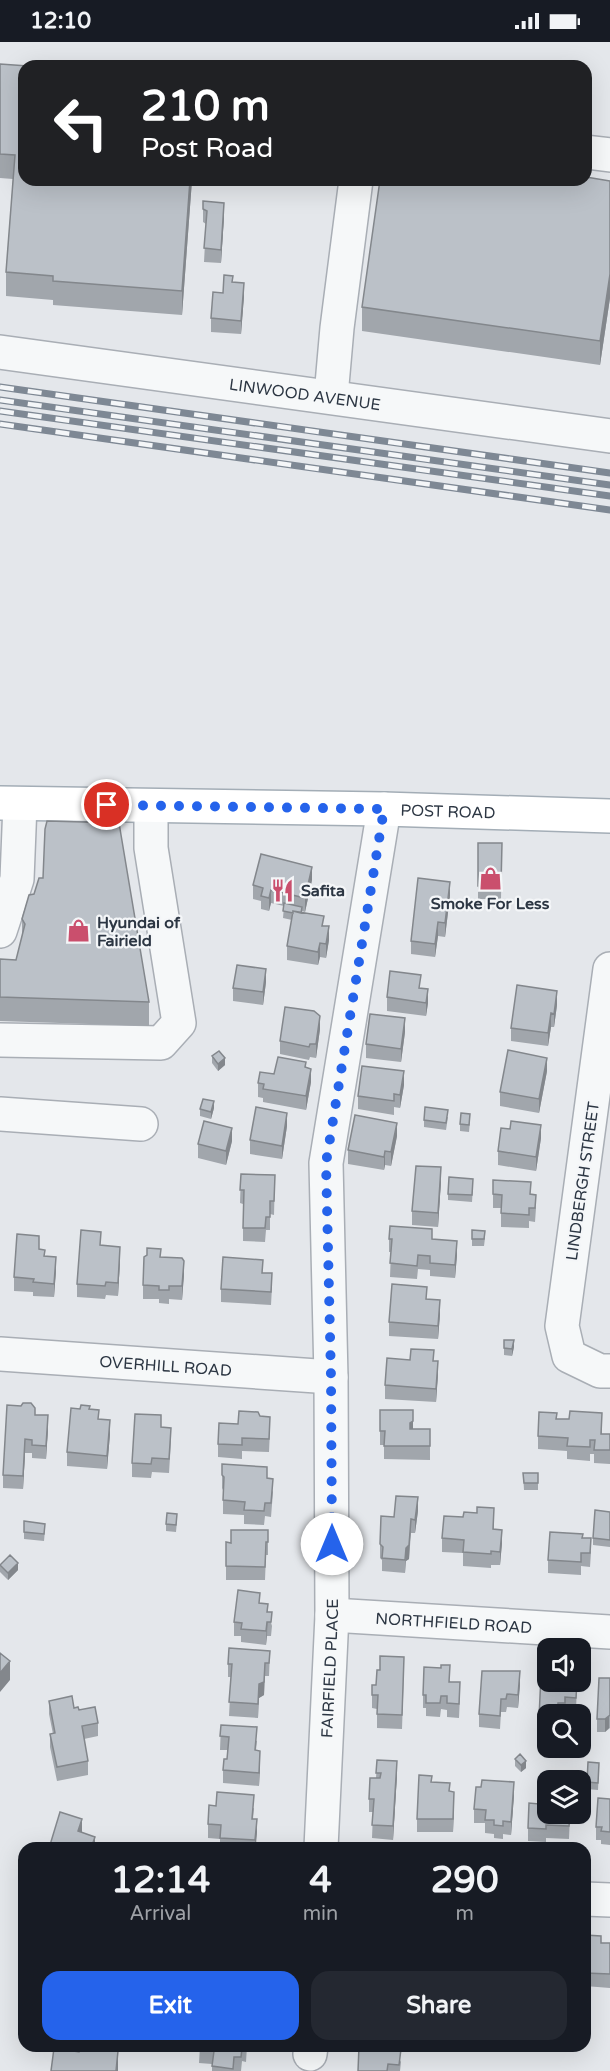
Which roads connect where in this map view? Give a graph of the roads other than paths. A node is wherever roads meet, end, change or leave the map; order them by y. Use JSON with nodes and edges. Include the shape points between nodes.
{"nodes":[{"id":1,"x":592,"y":152,"type":"edge"},
{"id":2,"x":610,"y":154,"type":"edge"},
{"id":3,"x":355,"y":186,"type":"edge"},
{"id":4,"x":0,"y":352,"type":"edge"},
{"id":5,"x":331,"y":396,"type":"junction"},
{"id":6,"x":610,"y":436,"type":"edge"},
{"id":7,"x":10,"y":804,"type":"edge"},
{"id":8,"x":151,"y":806,"type":"junction"},
{"id":9,"x":384,"y":809,"type":"junction"},
{"id":10,"x":610,"y":816,"type":"edge"},
{"id":11,"x":0,"y":931,"type":"edge"},
{"id":12,"x":610,"y":969,"type":"edge"},
{"id":13,"x":0,"y":1040,"type":"edge"},
{"id":14,"x":0,"y":1114,"type":"edge"},
{"id":15,"x":141,"y":1124,"type":"dead end"},
{"id":16,"x":0,"y":1354,"type":"edge"},
{"id":17,"x":610,"y":1371,"type":"edge"},
{"id":18,"x":331,"y":1377,"type":"junction"},
{"id":19,"x":332,"y":1615,"type":"junction"},
{"id":20,"x":610,"y":1632,"type":"edge"},
{"id":21,"x":321,"y":1842,"type":"edge"},
{"id":22,"x":591,"y":1899,"type":"edge"},
{"id":23,"x":610,"y":1900,"type":"edge"}],
"edges":[{"from":1,"to":2,"type":"street"},
{"from":3,"to":5,"type":"street"},
{"from":4,"to":5,"type":"street","name":"LINWOOD AVENUE"},
{"from":5,"to":6,"type":"street","name":"LINWOOD AVENUE"},
{"from":7,"to":8,"type":"main road","name":"POST ROAD"},
{"from":7,"to":11,"type":"street","via":[[16,879]]},
{"from":8,"to":9,"type":"main road","name":"POST ROAD"},
{"from":8,"to":13,"type":"street","via":[[151,848],[179,1023],[161,1043]]},
{"from":9,"to":10,"type":"main road","name":"POST ROAD"},
{"from":9,"to":18,"type":"street","name":"FAIRFIELD PLACE","via":[[326,1163]]},
{"from":12,"to":17,"type":"street","name":"LINDBERGH STREET","via":[[562,1326],[569,1356],[600,1371]]},
{"from":14,"to":15,"type":"street"},
{"from":16,"to":18,"type":"street","name":"OVERHILL ROAD"},
{"from":18,"to":19,"type":"street","name":"FAIRFIELD PLACE"},
{"from":19,"to":20,"type":"street","name":"NORTHFIELD ROAD"},
{"from":19,"to":21,"type":"street","name":"FAIRFIELD PLACE"},
{"from":22,"to":23,"type":"street"}]}
